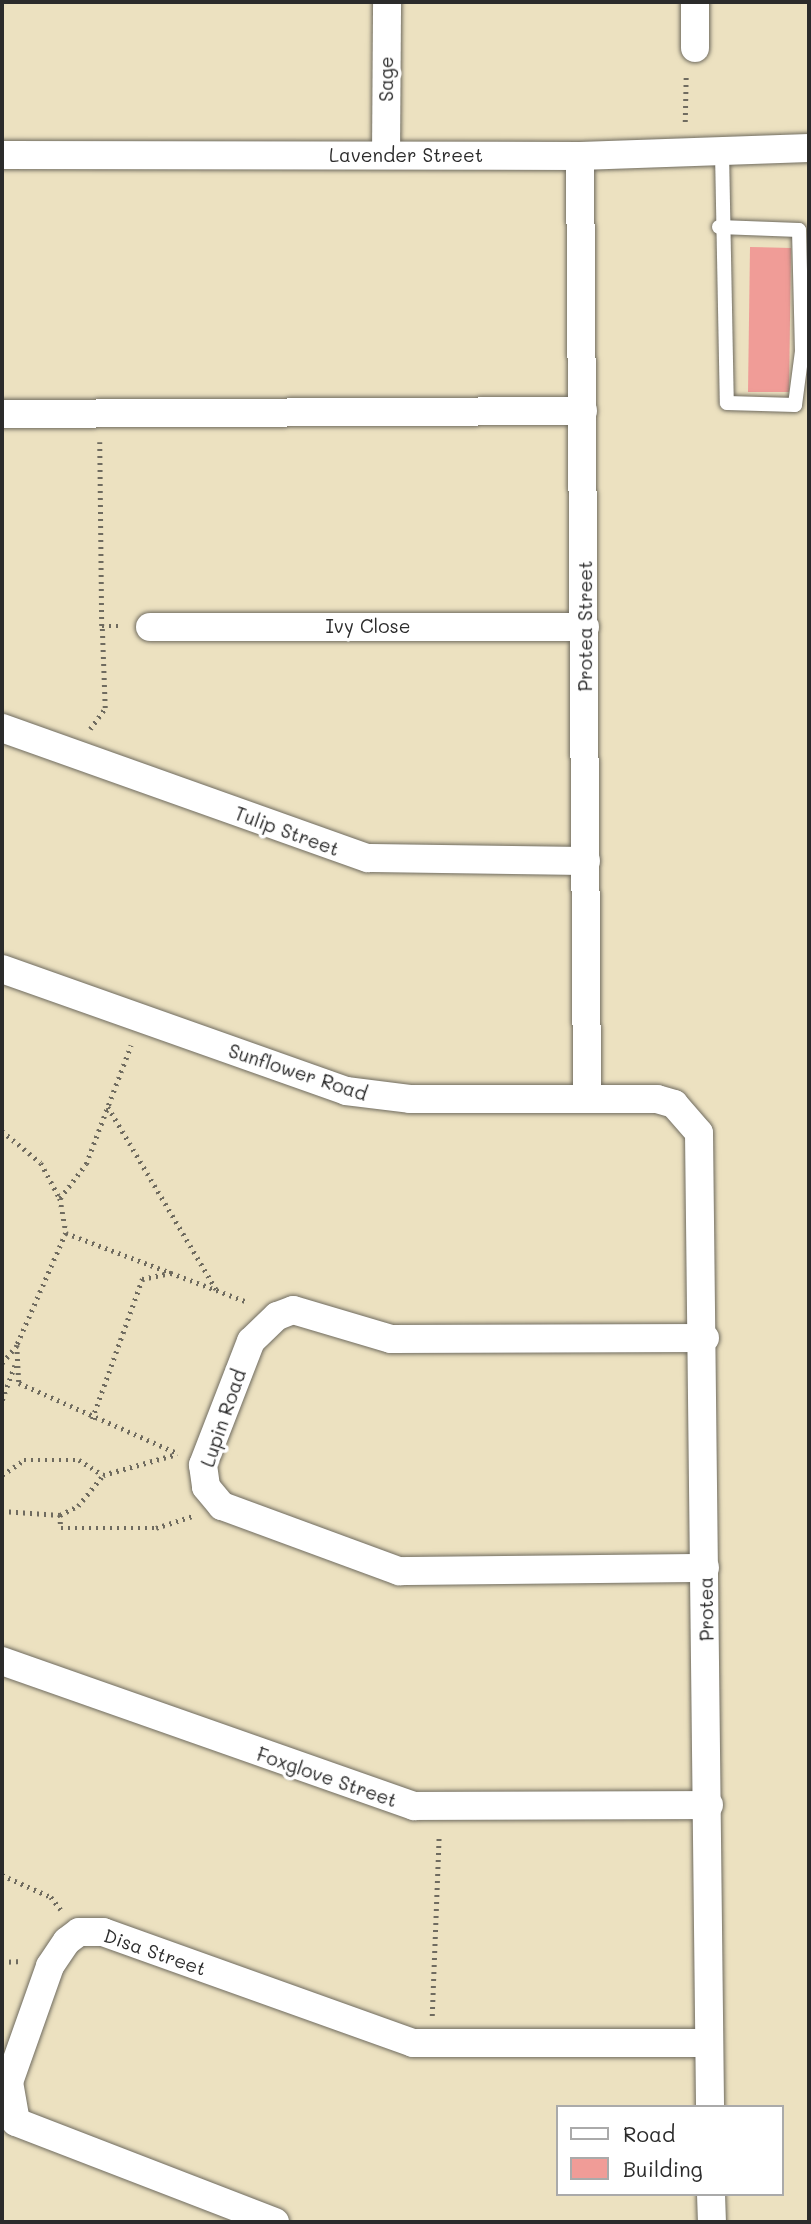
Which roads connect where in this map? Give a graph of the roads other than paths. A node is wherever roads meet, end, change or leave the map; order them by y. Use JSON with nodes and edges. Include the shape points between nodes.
{"nodes":[{"id":1,"x":387,"y":2,"type":"edge"},
{"id":2,"x":695,"y":2,"type":"edge"},
{"id":3,"x":695,"y":48,"type":"road end"},
{"id":4,"x":809,"y":148,"type":"edge"},
{"id":5,"x":722,"y":152,"type":"junction"},
{"id":6,"x":2,"y":155,"type":"edge"},
{"id":7,"x":386,"y":155,"type":"junction"},
{"id":8,"x":580,"y":156,"type":"junction"},
{"id":9,"x":719,"y":227,"type":"junction"},
{"id":10,"x":806,"y":351,"type":"edge"},
{"id":11,"x":583,"y":411,"type":"junction"},
{"id":12,"x":2,"y":414,"type":"edge"},
{"id":13,"x":150,"y":627,"type":"road end"},
{"id":14,"x":585,"y":627,"type":"junction"},
{"id":15,"x":2,"y":728,"type":"edge"},
{"id":16,"x":586,"y":861,"type":"junction"},
{"id":17,"x":2,"y":969,"type":"edge"},
{"id":18,"x":587,"y":1095,"type":"junction"},
{"id":19,"x":687,"y":1115,"type":"joint"},
{"id":20,"x":705,"y":1338,"type":"junction"},
{"id":21,"x":705,"y":1568,"type":"junction"},
{"id":22,"x":2,"y":1661,"type":"edge"},
{"id":23,"x":709,"y":1805,"type":"junction"},
{"id":24,"x":709,"y":2043,"type":"junction"},
{"id":25,"x":710,"y":2105,"type":"edge"},
{"id":26,"x":712,"y":2196,"type":"edge"},
{"id":27,"x":275,"y":2222,"type":"edge"},
{"id":28,"x":712,"y":2222,"type":"edge"}],
"edges":[{"from":1,"to":7,"type":"street","name":"Sage"},
{"from":2,"to":3,"type":"street"},
{"from":4,"to":5,"type":"street","name":"Lavender Street"},
{"from":5,"to":8,"type":"street","name":"Lavender Street"},
{"from":5,"to":9,"type":"lane"},
{"from":6,"to":7,"type":"street","name":"Lavender Street"},
{"from":7,"to":8,"type":"street","name":"Lavender Street"},
{"from":8,"to":11,"type":"street","name":"Protea Street"},
{"from":9,"to":10,"type":"lane","via":[[799,230]]},
{"from":9,"to":10,"type":"lane","via":[[727,403],[795,405]]},
{"from":11,"to":12,"type":"street"},
{"from":11,"to":14,"type":"street","name":"Protea Street"},
{"from":13,"to":14,"type":"street","name":"Ivy Close"},
{"from":14,"to":16,"type":"street","name":"Protea Street"},
{"from":15,"to":16,"type":"street","name":"Tulip Street","via":[[368,858]]},
{"from":16,"to":18,"type":"street","name":"Protea Street"},
{"from":17,"to":18,"type":"street","name":"Sunflower Road","via":[[375,1097]]},
{"from":18,"to":19,"type":"street","name":"Sunflower Road","via":[[657,1099]]},
{"from":19,"to":20,"type":"street","name":"Protea","via":[[702,1149]]},
{"from":20,"to":21,"type":"street","name":"Protea"},
{"from":20,"to":21,"type":"street","name":"Lupin Road","via":[[391,1339],[293,1310],[261,1328],[190,1459],[222,1506],[399,1571]]},
{"from":21,"to":23,"type":"street","name":"Protea"},
{"from":22,"to":23,"type":"street","name":"Foxglove Street","via":[[390,1801],[439,1807]]},
{"from":23,"to":24,"type":"street","name":"Protea"},
{"from":24,"to":25,"type":"street","name":"Protea"},
{"from":24,"to":27,"type":"street","name":"Disa Street","via":[[431,2045],[382,2034],[103,1932],[79,1932],[50,1966],[9,2082],[9,2112],[23,2130]]},
{"from":26,"to":28,"type":"street"}]}
